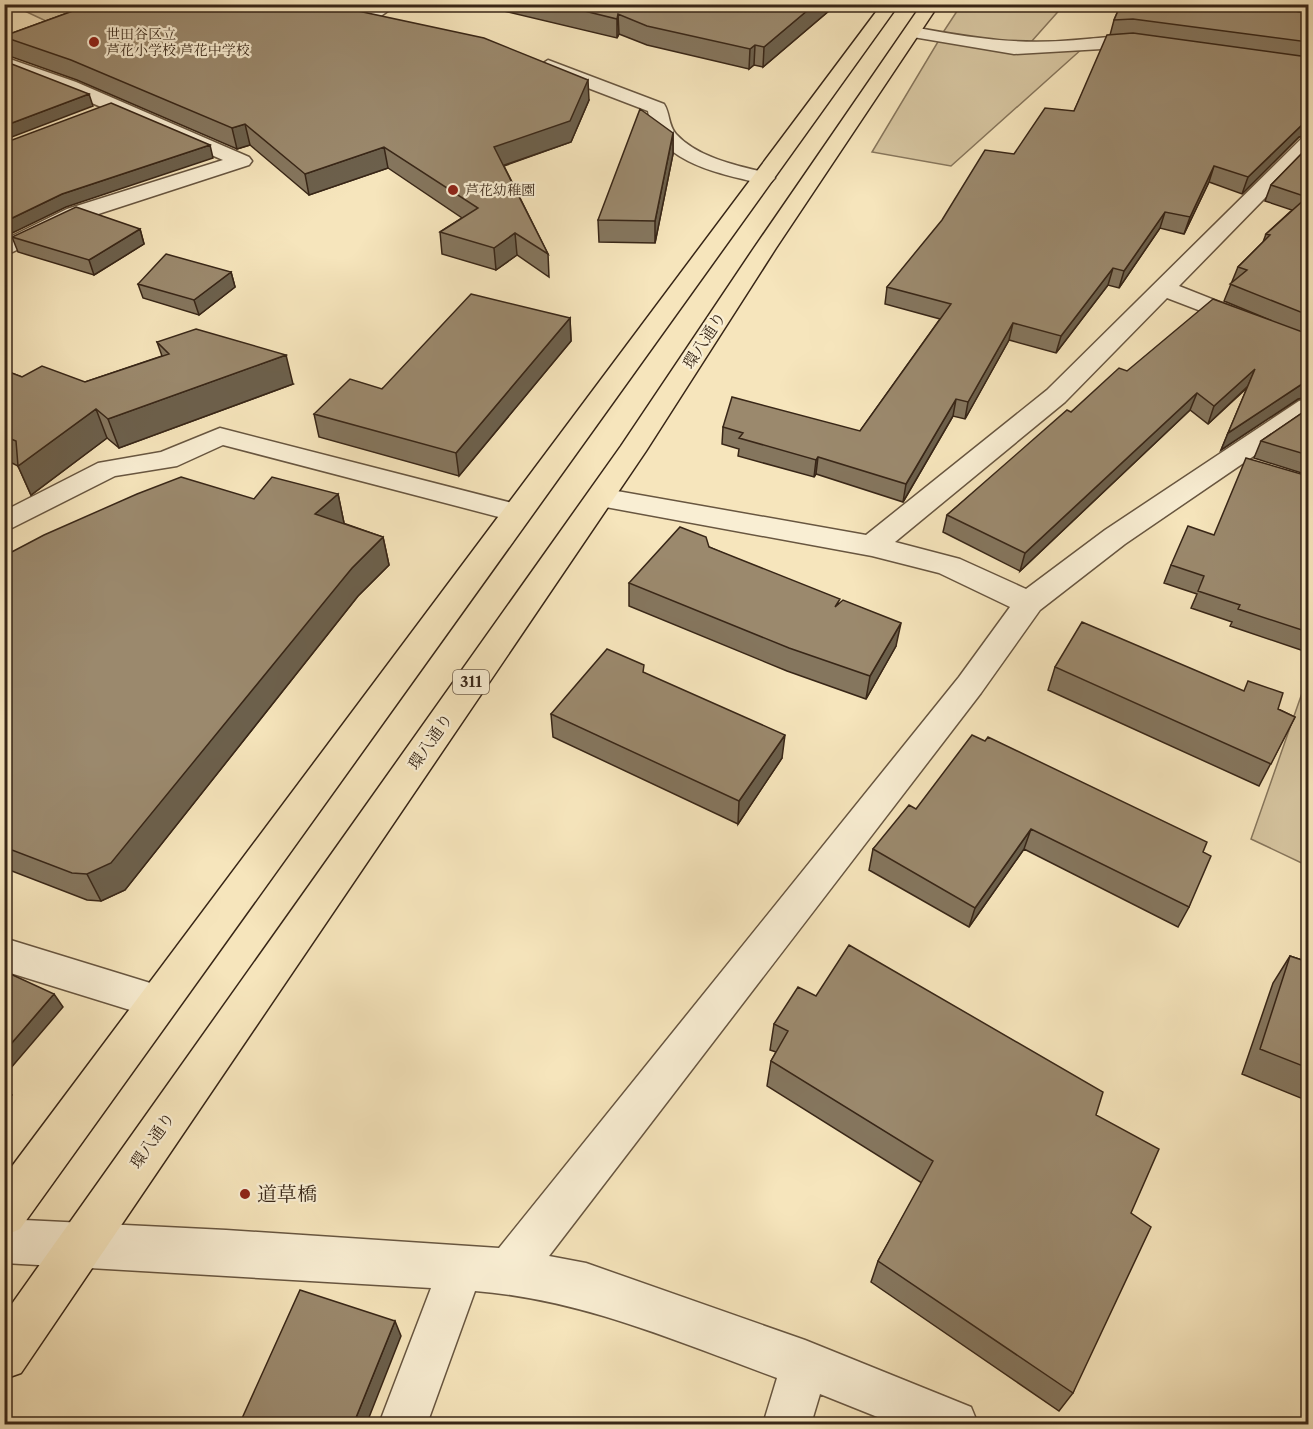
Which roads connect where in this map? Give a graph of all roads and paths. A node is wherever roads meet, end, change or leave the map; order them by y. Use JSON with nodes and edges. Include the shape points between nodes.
{"nodes":[{"id":1,"x":390,"y":4,"type":"edge"},
{"id":2,"x":891,"y":4,"type":"edge"},
{"id":3,"x":931,"y":4,"type":"edge"},
{"id":4,"x":403,"y":32,"type":"edge"},
{"id":5,"x":913,"y":33,"type":"junction"},
{"id":6,"x":1162,"y":45,"type":"edge"},
{"id":7,"x":525,"y":59,"type":"edge"},
{"id":8,"x":4,"y":62,"type":"edge"},
{"id":9,"x":114,"y":107,"type":"junction"},
{"id":10,"x":92,"y":116,"type":"edge"},
{"id":11,"x":1304,"y":152,"type":"edge"},
{"id":12,"x":764,"y":178,"type":"junction"},
{"id":13,"x":4,"y":249,"type":"edge"},
{"id":14,"x":1165,"y":289,"type":"junction"},
{"id":15,"x":1308,"y":345,"type":"edge"},
{"id":16,"x":1308,"y":407,"type":"edge"},
{"id":17,"x":600,"y":497,"type":"junction"},
{"id":18,"x":518,"y":513,"type":"junction"},
{"id":19,"x":4,"y":523,"type":"edge"},
{"id":20,"x":872,"y":546,"type":"junction"},
{"id":21,"x":1029,"y":603,"type":"junction"},
{"id":22,"x":4,"y":954,"type":"edge"},
{"id":23,"x":159,"y":1002,"type":"junction"},
{"id":24,"x":4,"y":1214,"type":"edge"},
{"id":25,"x":4,"y":1241,"type":"edge"},
{"id":26,"x":80,"y":1245,"type":"junction"},
{"id":27,"x":461,"y":1268,"type":"junction"},
{"id":28,"x":509,"y":1271,"type":"junction"},
{"id":29,"x":4,"y":1356,"type":"edge"},
{"id":30,"x":805,"y":1364,"type":"junction"},
{"id":31,"x":403,"y":1425,"type":"edge"},
{"id":32,"x":787,"y":1425,"type":"edge"},
{"id":33,"x":954,"y":1425,"type":"edge"}],
"edges":[{"from":1,"to":4,"type":"street","via":[[359,22]]},
{"from":2,"to":12,"type":"main road"},
{"from":3,"to":5,"type":"main road","name":"環八通り","number":"311"},
{"from":5,"to":6,"type":"street","via":[[1029,49],[1129,41]]},
{"from":5,"to":17,"type":"main road","name":"環八通り","number":"311"},
{"from":7,"to":12,"type":"street","via":[[657,108],[657,117],[670,142],[695,157]]},
{"from":8,"to":9,"type":"street"},
{"from":9,"to":10,"type":"street"},
{"from":9,"to":13,"type":"street","via":[[242,161],[75,214]]},
{"from":11,"to":14,"type":"street","via":[[1189,261]]},
{"from":12,"to":18,"type":"main road"},
{"from":14,"to":15,"type":"street"},
{"from":14,"to":20,"type":"street","via":[[1056,396]]},
{"from":16,"to":21,"type":"street","via":[[1242,466],[1115,537]]},
{"from":17,"to":20,"type":"street"},
{"from":17,"to":26,"type":"main road","name":"環八通り","number":"311"},
{"from":18,"to":19,"type":"street","via":[[220,436],[167,460],[108,469]]},
{"from":18,"to":23,"type":"main road"},
{"from":20,"to":21,"type":"street","via":[[949,566]]},
{"from":21,"to":28,"type":"street","via":[[962,695]]},
{"from":22,"to":23,"type":"street"},
{"from":23,"to":24,"type":"main road"},
{"from":25,"to":26,"type":"street"},
{"from":26,"to":27,"type":"street"},
{"from":26,"to":29,"type":"main road","name":"環八通り","number":"311"},
{"from":27,"to":28,"type":"street"},
{"from":27,"to":31,"type":"street"},
{"from":28,"to":30,"type":"street","via":[[586,1286]]},
{"from":30,"to":32,"type":"street"},
{"from":30,"to":33,"type":"street"}]}
